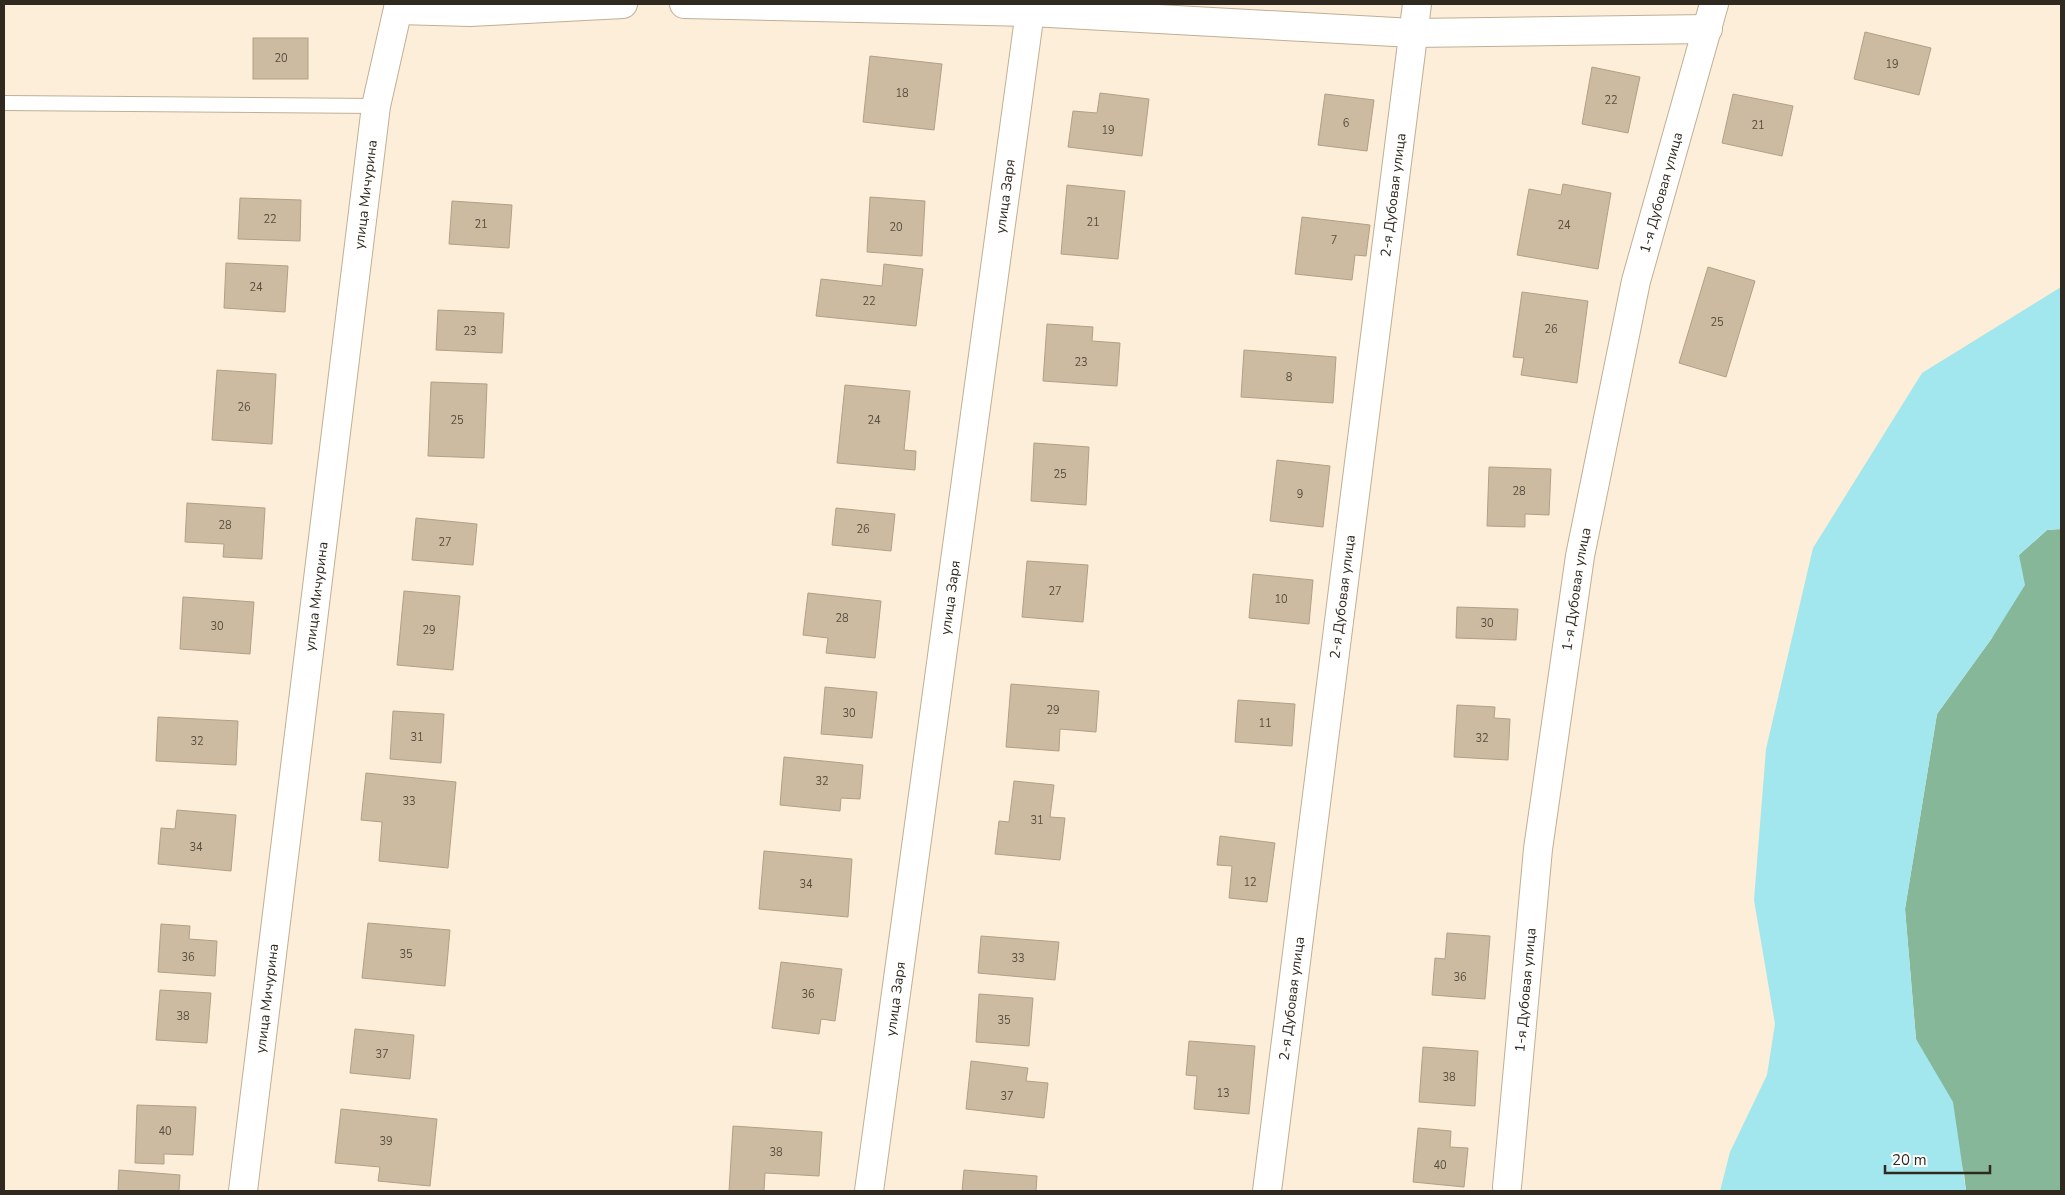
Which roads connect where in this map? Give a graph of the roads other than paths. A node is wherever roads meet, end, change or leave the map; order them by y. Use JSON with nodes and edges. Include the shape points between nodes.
{"nodes":[{"id":1,"x":623,"y":4,"type":"edge"},
{"id":2,"x":684,"y":4,"type":"edge"},
{"id":3,"x":1417,"y":4,"type":"edge"},
{"id":4,"x":398,"y":7,"type":"edge"},
{"id":5,"x":1031,"y":8,"type":"edge"},
{"id":6,"x":1711,"y":16,"type":"edge"},
{"id":7,"x":1413,"y":33,"type":"junction"},
{"id":8,"x":4,"y":103,"type":"edge"},
{"id":9,"x":376,"y":106,"type":"junction"},
{"id":10,"x":1507,"y":1187,"type":"dead end"},
{"id":11,"x":243,"y":1191,"type":"edge"},
{"id":12,"x":869,"y":1191,"type":"edge"},
{"id":13,"x":1267,"y":1191,"type":"edge"}],
"edges":[{"from":1,"to":4,"type":"street","via":[[470,12]]},
{"from":2,"to":5,"type":"street"},
{"from":3,"to":7,"type":"street","name":"2-я Дубовая улица"},
{"from":4,"to":9,"type":"street","name":"улица Мичурина"},
{"from":5,"to":7,"type":"street"},
{"from":5,"to":12,"type":"street","name":"улица Заря"},
{"from":6,"to":7,"type":"street"},
{"from":6,"to":10,"type":"street","name":"1-я Дубовая улица","via":[[1636,281],[1580,556],[1538,849]]},
{"from":7,"to":13,"type":"street","name":"2-я Дубовая улица"},
{"from":8,"to":9,"type":"lane"},
{"from":9,"to":11,"type":"street","name":"улица Мичурина"}]}
